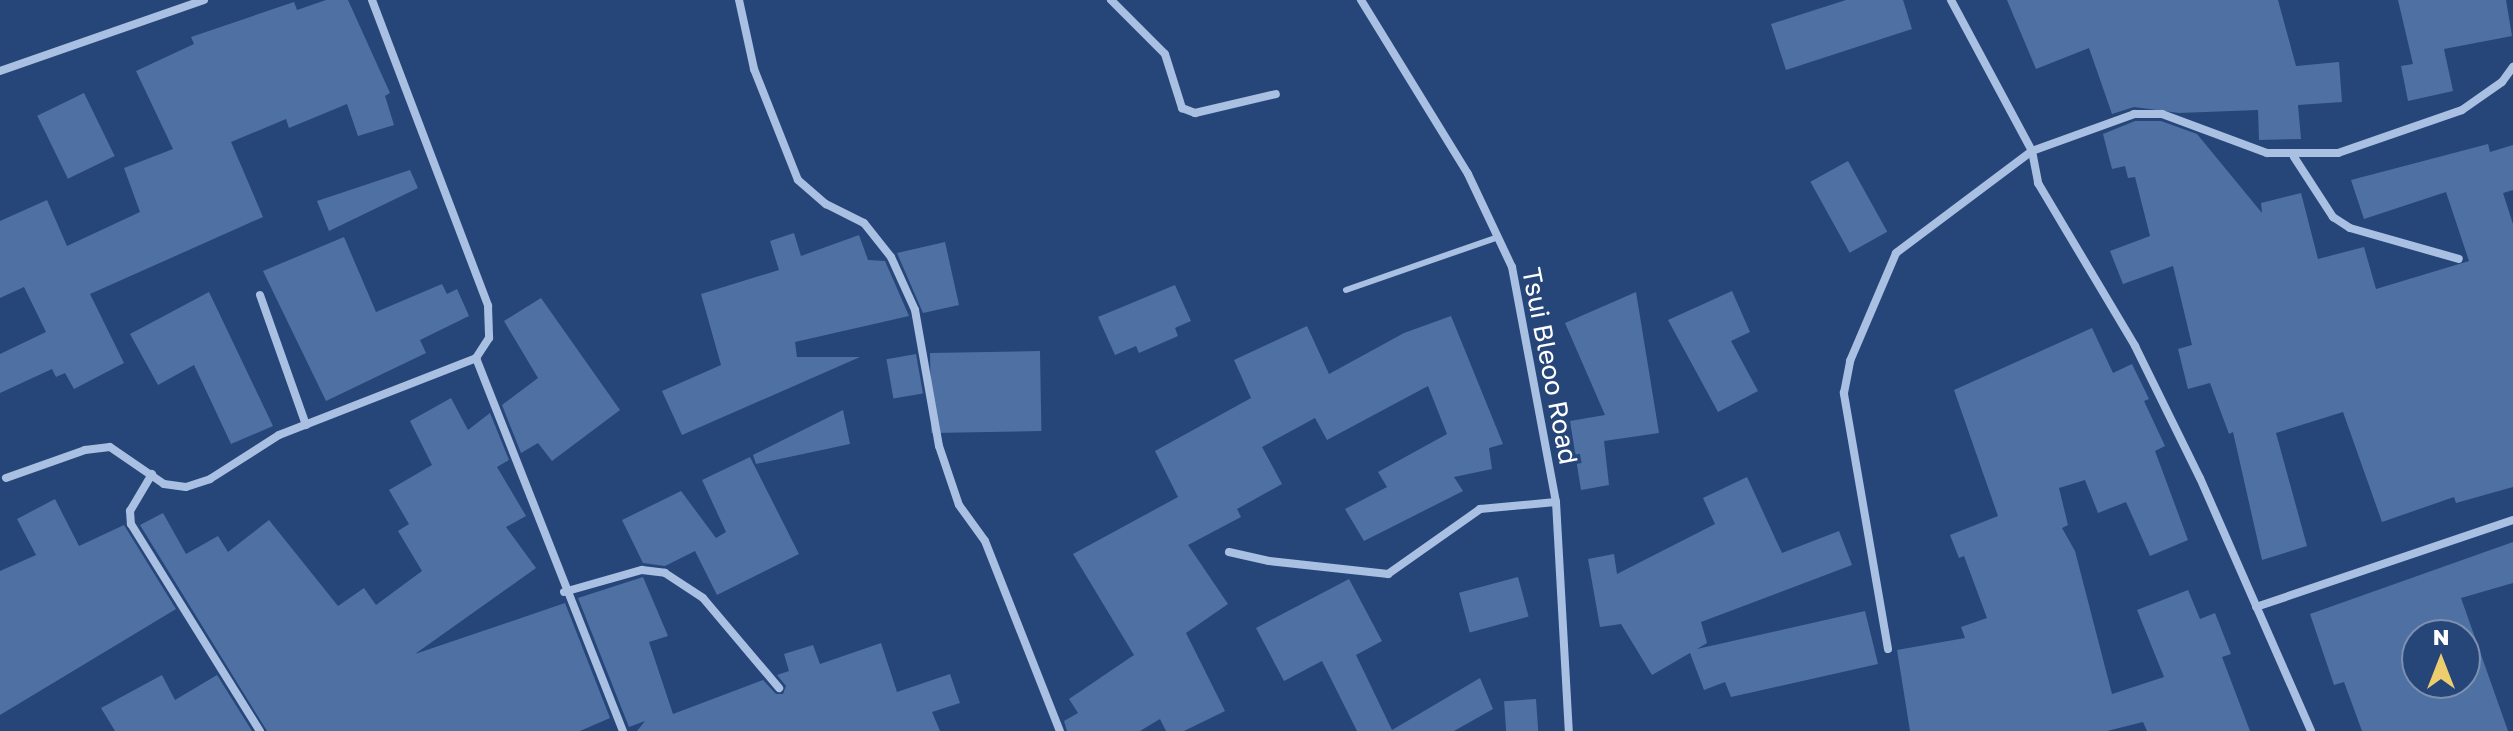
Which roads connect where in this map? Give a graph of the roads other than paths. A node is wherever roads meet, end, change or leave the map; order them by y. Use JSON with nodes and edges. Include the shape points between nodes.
{"nodes":[{"id":1,"x":204,"y":0,"type":"edge"},
{"id":2,"x":372,"y":0,"type":"edge"},
{"id":3,"x":739,"y":0,"type":"edge"},
{"id":4,"x":1111,"y":0,"type":"edge"},
{"id":5,"x":1361,"y":0,"type":"edge"},
{"id":6,"x":1951,"y":0,"type":"edge"},
{"id":7,"x":2513,"y":67,"type":"edge"},
{"id":8,"x":0,"y":71,"type":"edge"},
{"id":9,"x":1276,"y":94,"type":"dead end"},
{"id":10,"x":2032,"y":151,"type":"junction"},
{"id":11,"x":2294,"y":157,"type":"junction"},
{"id":12,"x":1498,"y":237,"type":"junction"},
{"id":13,"x":2459,"y":259,"type":"dead end"},
{"id":14,"x":1346,"y":290,"type":"dead end"},
{"id":15,"x":260,"y":295,"type":"dead end"},
{"id":16,"x":476,"y":358,"type":"junction"},
{"id":17,"x":306,"y":425,"type":"junction"},
{"id":18,"x":152,"y":474,"type":"junction"},
{"id":19,"x":6,"y":478,"type":"dead end"},
{"id":20,"x":1556,"y":502,"type":"junction"},
{"id":21,"x":2513,"y":520,"type":"edge"},
{"id":22,"x":1229,"y":552,"type":"dead end"},
{"id":23,"x":564,"y":592,"type":"junction"},
{"id":24,"x":2256,"y":607,"type":"junction"},
{"id":25,"x":1888,"y":649,"type":"dead end"},
{"id":26,"x":779,"y":688,"type":"dead end"},
{"id":27,"x":260,"y":731,"type":"edge"},
{"id":28,"x":623,"y":731,"type":"edge"},
{"id":29,"x":1060,"y":731,"type":"edge"},
{"id":30,"x":1569,"y":731,"type":"edge"},
{"id":31,"x":2311,"y":731,"type":"edge"}],
"edges":[{"from":1,"to":8,"type":"street"},
{"from":2,"to":16,"type":"street","via":[[488,306],[489,338]]},
{"from":3,"to":29,"type":"street","via":[[754,69],[798,180],[826,204],[864,223],[891,257],[915,310],[939,446],[959,505],[985,541]]},
{"from":4,"to":9,"type":"street","via":[[1165,54],[1182,108],[1195,113]]},
{"from":5,"to":12,"type":"street","name":"Tsui Bleoo Road","via":[[1468,174]]},
{"from":6,"to":10,"type":"street"},
{"from":7,"to":11,"type":"street","via":[[2502,82],[2462,110],[2338,153]]},
{"from":10,"to":11,"type":"street","via":[[2134,114],[2162,114],[2267,153]]},
{"from":10,"to":24,"type":"street","via":[[2038,183],[2135,346]]},
{"from":10,"to":25,"type":"street","via":[[1896,253],[1850,361],[1844,393]]},
{"from":11,"to":13,"type":"street","via":[[2341,223]]},
{"from":12,"to":14,"type":"lane"},
{"from":12,"to":20,"type":"street","name":"Tsui Bleoo Road","via":[[1518,295]]},
{"from":15,"to":17,"type":"street"},
{"from":16,"to":17,"type":"street"},
{"from":16,"to":23,"type":"street"},
{"from":17,"to":18,"type":"street","via":[[186,487],[164,484]]},
{"from":18,"to":19,"type":"street","via":[[110,447],[85,450]]},
{"from":18,"to":27,"type":"street","via":[[130,511],[131,524]]},
{"from":20,"to":22,"type":"street","via":[[1480,509],[1388,574]]},
{"from":20,"to":30,"type":"street","name":"Tsui Bleoo Road"},
{"from":21,"to":24,"type":"street"},
{"from":23,"to":26,"type":"street","via":[[642,570],[665,573],[703,598]]},
{"from":23,"to":28,"type":"street"},
{"from":24,"to":31,"type":"street"}]}
